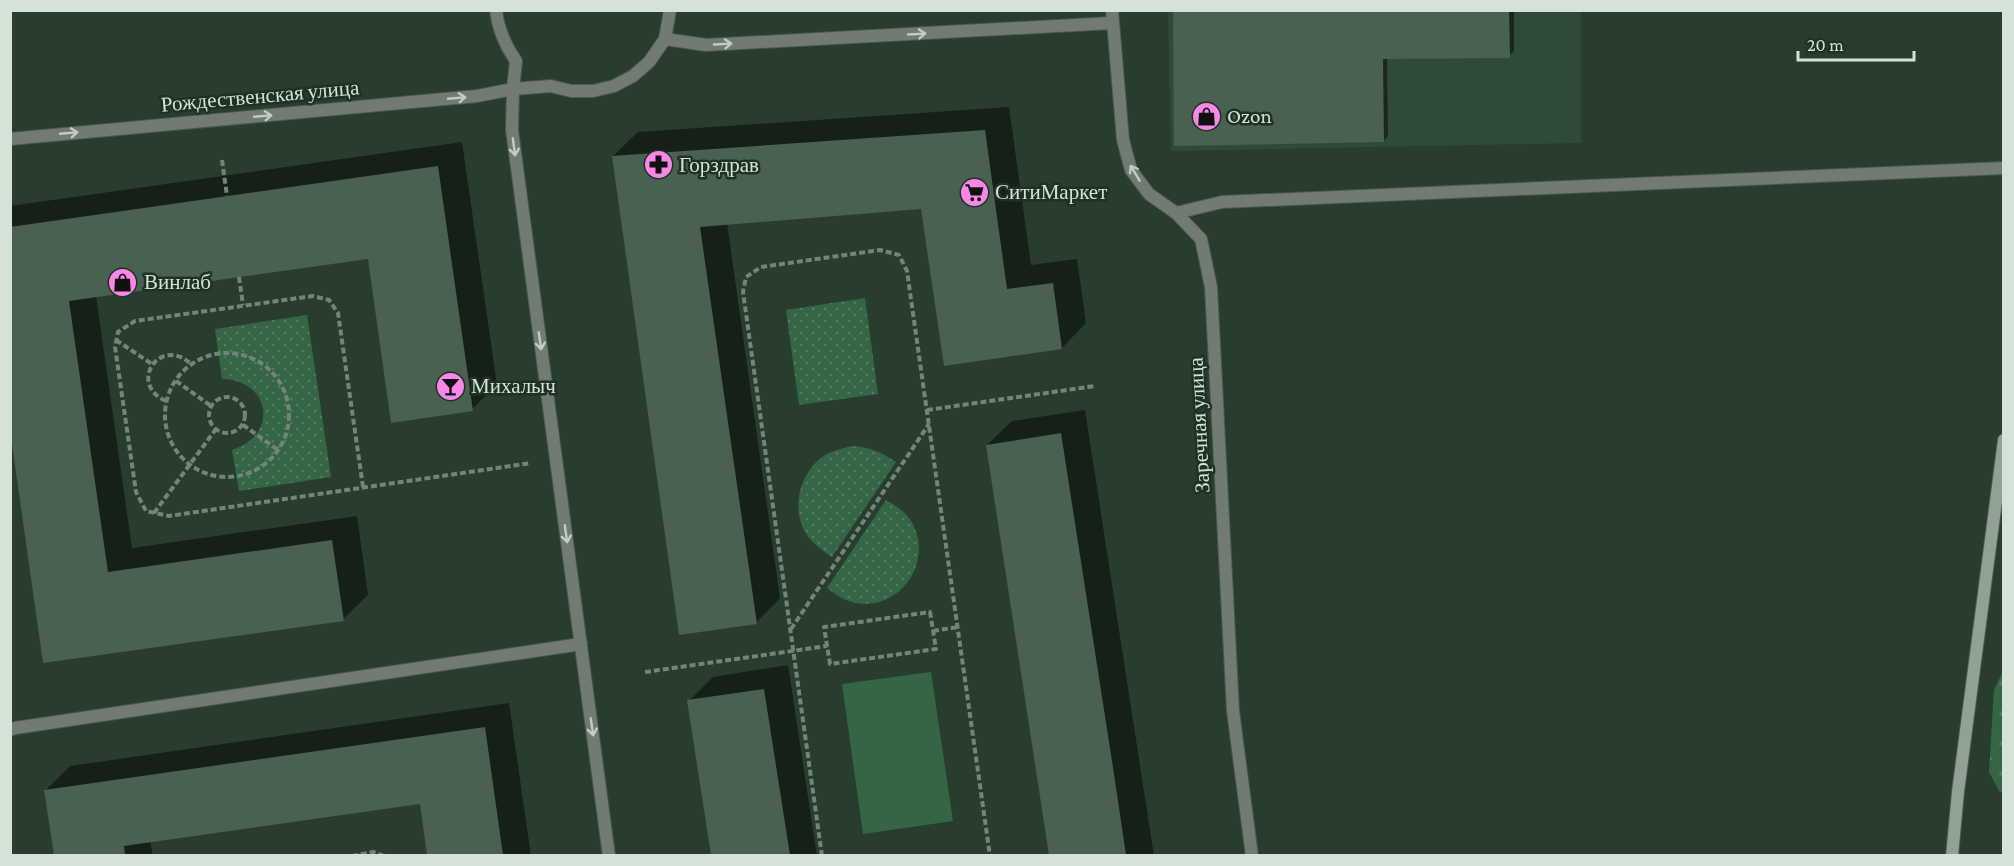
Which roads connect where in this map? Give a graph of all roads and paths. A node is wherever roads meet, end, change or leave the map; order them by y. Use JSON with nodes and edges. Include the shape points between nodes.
{"nodes":[{"id":1,"x":496,"y":10,"type":"edge"},
{"id":2,"x":670,"y":10,"type":"edge"},
{"id":3,"x":1112,"y":17,"type":"edge"},
{"id":4,"x":665,"y":39,"type":"junction"},
{"id":5,"x":513,"y":89,"type":"junction"},
{"id":6,"x":10,"y":139,"type":"edge"},
{"id":7,"x":222,"y":160,"type":"dead end"},
{"id":8,"x":2004,"y":168,"type":"edge"},
{"id":9,"x":227,"y":196,"type":"dead end"},
{"id":10,"x":1176,"y":213,"type":"junction"},
{"id":11,"x":239,"y":277,"type":"dead end"},
{"id":12,"x":243,"y":305,"type":"junction"},
{"id":13,"x":116,"y":340,"type":"junction"},
{"id":14,"x":153,"y":364,"type":"junction"},
{"id":15,"x":191,"y":364,"type":"junction"},
{"id":16,"x":176,"y":381,"type":"junction"},
{"id":17,"x":1095,"y":386,"type":"dead end"},
{"id":18,"x":166,"y":401,"type":"junction"},
{"id":19,"x":211,"y":406,"type":"junction"},
{"id":20,"x":927,"y":410,"type":"junction"},
{"id":21,"x":929,"y":423,"type":"junction"},
{"id":22,"x":243,"y":425,"type":"junction"},
{"id":23,"x":216,"y":429,"type":"junction"},
{"id":24,"x":2004,"y":440,"type":"edge"},
{"id":25,"x":278,"y":450,"type":"junction"},
{"id":26,"x":555,"y":458,"type":"junction"},
{"id":27,"x":190,"y":464,"type":"junction"},
{"id":28,"x":363,"y":487,"type":"junction"},
{"id":29,"x":154,"y":513,"type":"junction"},
{"id":30,"x":958,"y":627,"type":"junction"},
{"id":31,"x":790,"y":630,"type":"junction"},
{"id":32,"x":933,"y":631,"type":"junction"},
{"id":33,"x":581,"y":644,"type":"junction"},
{"id":34,"x":827,"y":646,"type":"junction"},
{"id":35,"x":793,"y":651,"type":"junction"},
{"id":36,"x":645,"y":672,"type":"dead end"},
{"id":37,"x":10,"y":730,"type":"edge"},
{"id":38,"x":352,"y":855,"type":"edge"},
{"id":39,"x":384,"y":855,"type":"edge"},
{"id":40,"x":609,"y":855,"type":"edge"},
{"id":41,"x":822,"y":855,"type":"edge"},
{"id":42,"x":990,"y":855,"type":"edge"},
{"id":43,"x":1252,"y":855,"type":"edge"},
{"id":44,"x":1952,"y":855,"type":"edge"}],
"edges":[{"from":1,"to":5,"type":"street","via":[[504,44],[516,61]]},
{"from":2,"to":4,"type":"street","name":"Рождественская улица"},
{"from":4,"to":3,"type":"street","one_way":true,"via":[[706,45]]},
{"from":10,"to":3,"type":"street","name":"Заречная улица","one_way":true,"via":[[1149,194],[1131,170],[1122,140]]},
{"from":4,"to":5,"type":"street","name":"Рождественская улица","via":[[649,62],[614,86],[593,91],[551,86]]},
{"from":6,"to":5,"type":"street","name":"Рождественская улица","one_way":true,"via":[[477,96]]},
{"from":5,"to":26,"type":"street","one_way":true,"via":[[512,129]]},
{"from":7,"to":9,"type":"path"},
{"from":8,"to":10,"type":"street","via":[[1222,202]]},
{"from":10,"to":43,"type":"street","name":"Заречная улица","via":[[1201,239],[1211,287],[1233,711]]},
{"from":11,"to":12,"type":"path"},
{"from":12,"to":13,"type":"path","via":[[135,321],[118,332]]},
{"from":12,"to":28,"type":"path","via":[[313,296],[329,300],[338,313]]},
{"from":13,"to":14,"type":"path"},
{"from":13,"to":29,"type":"path","via":[[136,492],[146,511]]},
{"from":14,"to":15,"type":"path","via":[[168,355],[185,358]]},
{"from":14,"to":18,"type":"path","via":[[148,382],[158,397]]},
{"from":15,"to":16,"type":"path"},
{"from":15,"to":25,"type":"path","via":[[218,353],[237,353],[255,358],[270,369],[289,401],[290,422]]},
{"from":16,"to":18,"type":"path"},
{"from":16,"to":19,"type":"path"},
{"from":17,"to":20,"type":"path"},
{"from":18,"to":27,"type":"path","via":[[170,439]]},
{"from":19,"to":22,"type":"path","via":[[225,396],[236,398],[246,410]]},
{"from":19,"to":23,"type":"path","via":[[208,416]]},
{"from":20,"to":21,"type":"path"},
{"from":20,"to":31,"type":"path","via":[[907,271],[899,255],[880,250],[793,262],[761,267],[746,277],[743,292]]},
{"from":21,"to":30,"type":"path"},
{"from":21,"to":31,"type":"path"},
{"from":22,"to":23,"type":"path","via":[[230,433]]},
{"from":22,"to":25,"type":"path"},
{"from":23,"to":27,"type":"path"},
{"from":24,"to":44,"type":"street"},
{"from":25,"to":27,"type":"path","via":[[256,470],[237,477],[216,476]]},
{"from":26,"to":28,"type":"path"},
{"from":26,"to":33,"type":"street","one_way":true},
{"from":27,"to":29,"type":"path"},
{"from":28,"to":29,"type":"path","via":[[169,516]]},
{"from":30,"to":32,"type":"path"},
{"from":30,"to":42,"type":"path"},
{"from":31,"to":35,"type":"path"},
{"from":32,"to":34,"type":"path","via":[[936,649],[830,664]]},
{"from":32,"to":34,"type":"path","via":[[930,612],[907,615],[824,627]]},
{"from":33,"to":37,"type":"street"},
{"from":33,"to":40,"type":"street","one_way":true},
{"from":34,"to":35,"type":"path"},
{"from":35,"to":36,"type":"path"},
{"from":35,"to":41,"type":"path"},
{"from":38,"to":39,"type":"path"}]}
